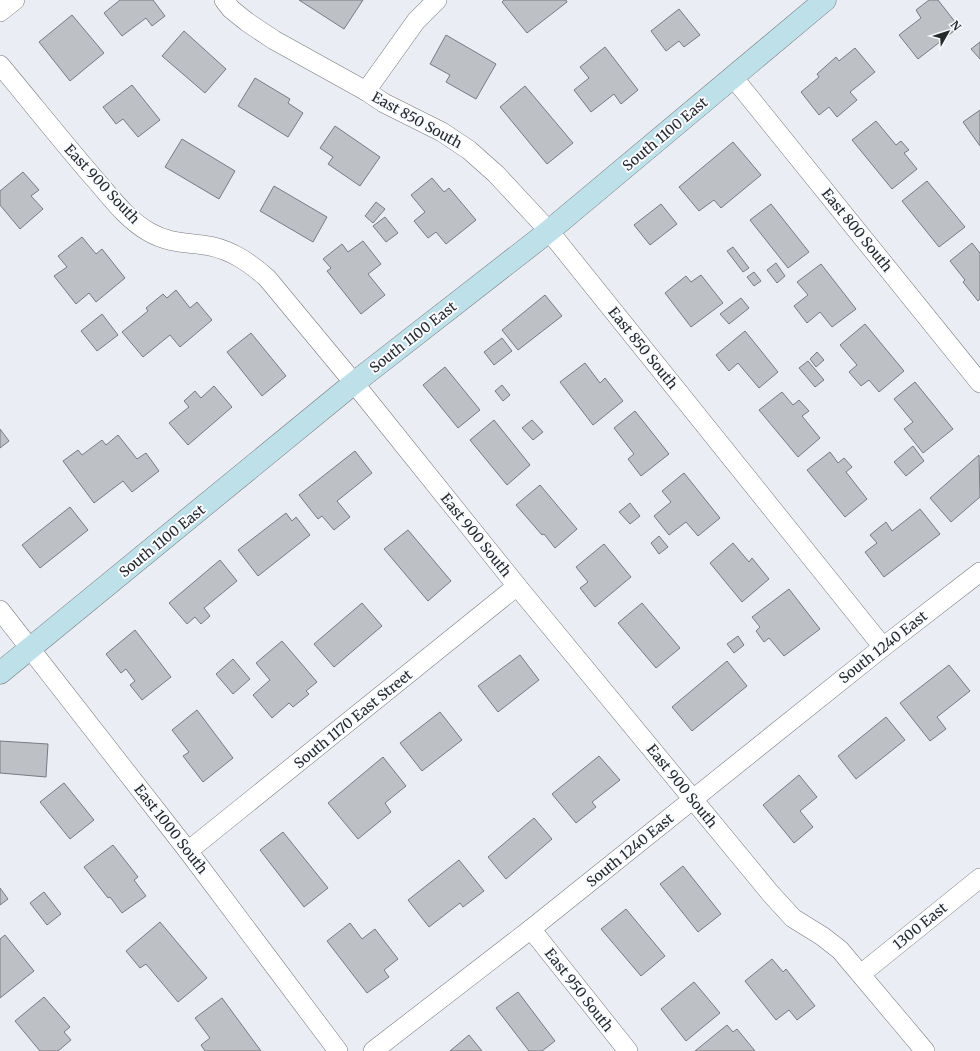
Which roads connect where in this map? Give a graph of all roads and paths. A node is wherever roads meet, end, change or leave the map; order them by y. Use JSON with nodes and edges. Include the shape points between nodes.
{"nodes":[{"id":1,"x":15,"y":0,"type":"edge"},
{"id":2,"x":224,"y":0,"type":"edge"},
{"id":3,"x":438,"y":0,"type":"edge"},
{"id":4,"x":825,"y":0,"type":"edge"},
{"id":5,"x":0,"y":12,"type":"edge"},
{"id":6,"x":0,"y":65,"type":"edge"},
{"id":7,"x":733,"y":77,"type":"junction"},
{"id":8,"x":366,"y":91,"type":"junction"},
{"id":9,"x":549,"y":231,"type":"junction"},
{"id":10,"x":354,"y":383,"type":"junction"},
{"id":11,"x":980,"y":383,"type":"edge"},
{"id":12,"x":980,"y":572,"type":"edge"},
{"id":13,"x":518,"y":586,"type":"junction"},
{"id":14,"x":0,"y":610,"type":"edge"},
{"id":15,"x":883,"y":647,"type":"junction"},
{"id":16,"x":30,"y":649,"type":"junction"},
{"id":17,"x":0,"y":673,"type":"edge"},
{"id":18,"x":694,"y":800,"type":"junction"},
{"id":19,"x":188,"y":851,"type":"junction"},
{"id":20,"x":980,"y":878,"type":"edge"},
{"id":21,"x":531,"y":929,"type":"junction"},
{"id":22,"x":861,"y":974,"type":"junction"},
{"id":23,"x":338,"y":1051,"type":"edge"},
{"id":24,"x":373,"y":1051,"type":"edge"},
{"id":25,"x":628,"y":1051,"type":"edge"},
{"id":26,"x":924,"y":1051,"type":"edge"}],
"edges":[{"from":1,"to":5,"type":"street"},
{"from":2,"to":8,"type":"street","name":"East 850 South","via":[[247,22],[274,40]]},
{"from":3,"to":8,"type":"street","via":[[416,21]]},
{"from":4,"to":7,"type":"street","name":"South 1100 East"},
{"from":6,"to":10,"type":"street","name":"East 900 South","via":[[69,149],[134,222],[149,232],[178,243],[226,250],[255,267]]},
{"from":7,"to":9,"type":"street","name":"South 1100 East"},
{"from":7,"to":11,"type":"street","name":"East 800 South"},
{"from":8,"to":9,"type":"street","name":"East 850 South","via":[[384,103],[442,132],[469,150],[496,174]]},
{"from":9,"to":10,"type":"street","name":"South 1100 East"},
{"from":9,"to":15,"type":"street","name":"East 850 South"},
{"from":10,"to":13,"type":"street","name":"East 900 South"},
{"from":10,"to":16,"type":"street","name":"South 1100 East"},
{"from":12,"to":15,"type":"street","name":"South 1240 East"},
{"from":13,"to":18,"type":"street","name":"East 900 South"},
{"from":13,"to":19,"type":"street","name":"South 1170 East Street"},
{"from":14,"to":16,"type":"street","name":"East 1000 South"},
{"from":15,"to":18,"type":"street","name":"South 1240 East"},
{"from":16,"to":17,"type":"street","name":"South 1100 East"},
{"from":16,"to":19,"type":"street","name":"East 1000 South"},
{"from":18,"to":21,"type":"street","name":"South 1240 East"},
{"from":18,"to":22,"type":"street","name":"East 900 South","via":[[770,894],[793,918],[840,950]]},
{"from":19,"to":23,"type":"street","name":"East 1000 South"},
{"from":20,"to":22,"type":"street","name":"1300 East"},
{"from":21,"to":24,"type":"street","name":"South 1240 East"},
{"from":21,"to":25,"type":"street","name":"East 950 South"},
{"from":22,"to":26,"type":"street","name":"East 900 South"}]}
